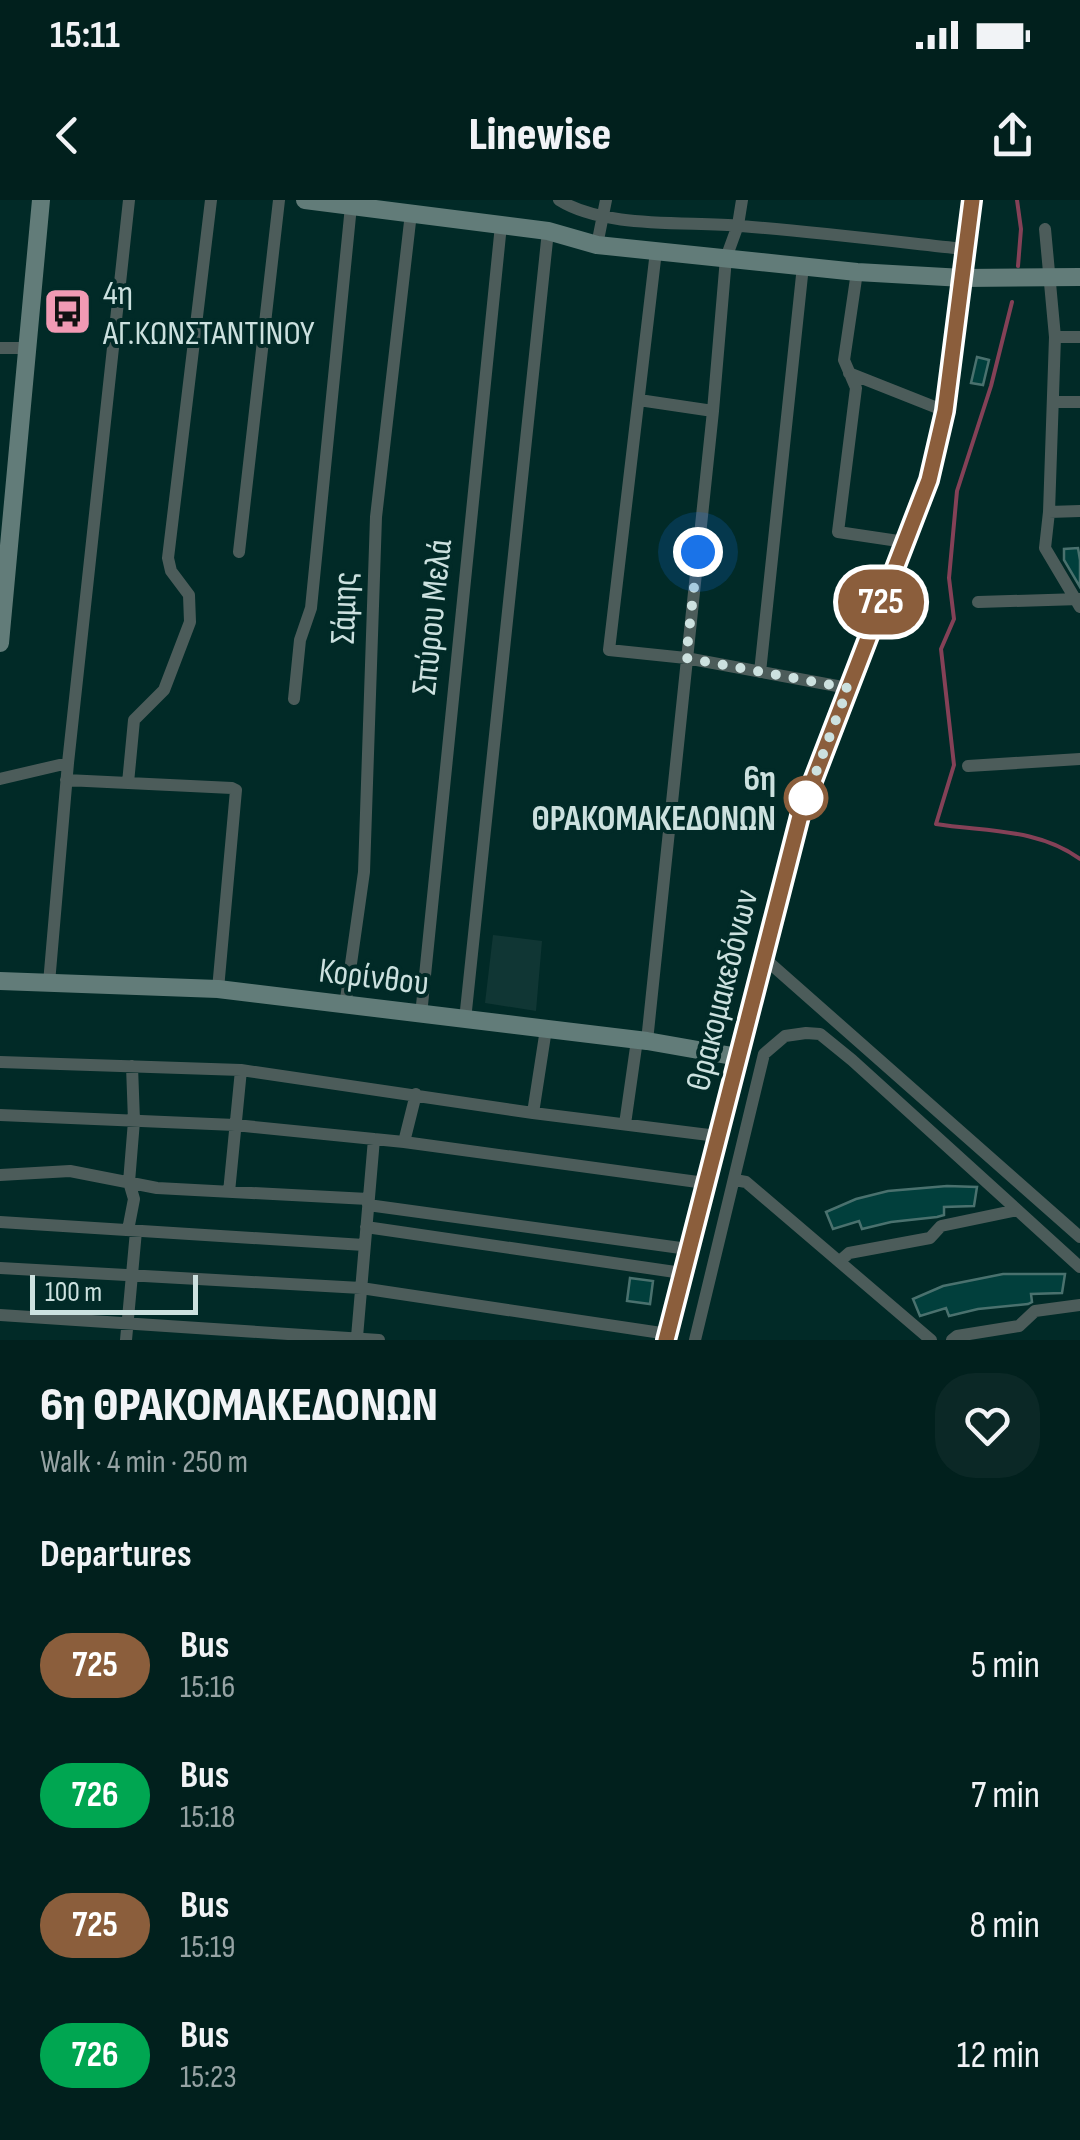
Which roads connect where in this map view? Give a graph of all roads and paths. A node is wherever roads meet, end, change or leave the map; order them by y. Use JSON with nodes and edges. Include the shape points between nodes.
{"nodes":[{"id":1,"x":41,"y":200,"type":"edge"},
{"id":2,"x":129,"y":200,"type":"edge"},
{"id":3,"x":211,"y":200,"type":"edge"},
{"id":4,"x":279,"y":200,"type":"edge"},
{"id":5,"x":304,"y":200,"type":"edge"},
{"id":6,"x":559,"y":200,"type":"edge"},
{"id":7,"x":606,"y":200,"type":"edge"},
{"id":8,"x":742,"y":200,"type":"edge"},
{"id":9,"x":972,"y":200,"type":"edge"},
{"id":10,"x":351,"y":206,"type":"junction"},
{"id":11,"x":411,"y":213,"type":"junction"},
{"id":12,"x":602,"y":216,"type":"junction"},
{"id":13,"x":501,"y":225,"type":"junction"},
{"id":14,"x":738,"y":225,"type":"junction"},
{"id":15,"x":1046,"y":229,"type":"dead end"},
{"id":16,"x":548,"y":231,"type":"junction"},
{"id":17,"x":597,"y":245,"type":"junction"},
{"id":18,"x":964,"y":249,"type":"junction"},
{"id":19,"x":656,"y":251,"type":"junction"},
{"id":20,"x":726,"y":258,"type":"junction"},
{"id":21,"x":804,"y":266,"type":"junction"},
{"id":22,"x":857,"y":272,"type":"junction"},
{"id":23,"x":1080,"y":277,"type":"edge"},
{"id":24,"x":963,"y":278,"type":"junction"},
{"id":25,"x":1052,"y":278,"type":"junction"},
{"id":26,"x":1054,"y":337,"type":"junction"},
{"id":27,"x":1080,"y":337,"type":"edge"},
{"id":28,"x":0,"y":348,"type":"edge"},
{"id":29,"x":28,"y":348,"type":"junction"},
{"id":30,"x":850,"y":373,"type":"junction"},
{"id":31,"x":639,"y":400,"type":"junction"},
{"id":32,"x":1053,"y":402,"type":"junction"},
{"id":33,"x":1080,"y":402,"type":"edge"},
{"id":34,"x":713,"y":411,"type":"junction"},
{"id":35,"x":945,"y":411,"type":"junction"},
{"id":36,"x":1080,"y":511,"type":"edge"},
{"id":37,"x":1050,"y":512,"type":"junction"},
{"id":38,"x":905,"y":542,"type":"junction"},
{"id":39,"x":239,"y":552,"type":"dead end"},
{"id":40,"x":978,"y":602,"type":"dead end"},
{"id":41,"x":1079,"y":602,"type":"edge"},
{"id":42,"x":0,"y":643,"type":"edge"},
{"id":43,"x":686,"y":658,"type":"junction"},
{"id":44,"x":760,"y":672,"type":"junction"},
{"id":45,"x":848,"y":688,"type":"junction"},
{"id":46,"x":294,"y":699,"type":"dead end"},
{"id":47,"x":1080,"y":759,"type":"edge"},
{"id":48,"x":68,"y":763,"type":"junction"},
{"id":49,"x":968,"y":766,"type":"dead end"},
{"id":50,"x":0,"y":779,"type":"edge"},
{"id":51,"x":66,"y":780,"type":"junction"},
{"id":52,"x":128,"y":783,"type":"junction"},
{"id":53,"x":764,"y":958,"type":"junction"},
{"id":54,"x":0,"y":981,"type":"edge"},
{"id":55,"x":49,"y":982,"type":"junction"},
{"id":56,"x":218,"y":989,"type":"junction"},
{"id":57,"x":345,"y":1006,"type":"junction"},
{"id":58,"x":421,"y":1015,"type":"junction"},
{"id":59,"x":465,"y":1020,"type":"junction"},
{"id":60,"x":546,"y":1029,"type":"junction"},
{"id":61,"x":642,"y":1040,"type":"junction"},
{"id":62,"x":738,"y":1056,"type":"junction"},
{"id":63,"x":0,"y":1062,"type":"edge"},
{"id":64,"x":132,"y":1066,"type":"junction"},
{"id":65,"x":241,"y":1070,"type":"junction"},
{"id":66,"x":416,"y":1094,"type":"junction"},
{"id":67,"x":533,"y":1113,"type":"junction"},
{"id":68,"x":0,"y":1115,"type":"edge"},
{"id":69,"x":134,"y":1120,"type":"junction"},
{"id":70,"x":625,"y":1124,"type":"junction"},
{"id":71,"x":236,"y":1125,"type":"junction"},
{"id":72,"x":717,"y":1136,"type":"junction"},
{"id":73,"x":374,"y":1139,"type":"junction"},
{"id":74,"x":404,"y":1142,"type":"junction"},
{"id":75,"x":0,"y":1174,"type":"edge"},
{"id":76,"x":735,"y":1180,"type":"junction"},
{"id":77,"x":129,"y":1182,"type":"junction"},
{"id":78,"x":705,"y":1182,"type":"junction"},
{"id":79,"x":229,"y":1192,"type":"junction"},
{"id":80,"x":368,"y":1202,"type":"junction"},
{"id":81,"x":1016,"y":1210,"type":"junction"},
{"id":82,"x":0,"y":1222,"type":"edge"},
{"id":83,"x":366,"y":1228,"type":"junction"},
{"id":84,"x":132,"y":1230,"type":"junction"},
{"id":85,"x":1080,"y":1237,"type":"edge"},
{"id":86,"x":364,"y":1245,"type":"junction"},
{"id":87,"x":688,"y":1249,"type":"junction"},
{"id":88,"x":840,"y":1261,"type":"junction"},
{"id":89,"x":1080,"y":1267,"type":"edge"},
{"id":90,"x":0,"y":1268,"type":"edge"},
{"id":91,"x":682,"y":1273,"type":"junction"},
{"id":92,"x":134,"y":1275,"type":"junction"},
{"id":93,"x":361,"y":1288,"type":"junction"},
{"id":94,"x":1080,"y":1305,"type":"edge"},
{"id":95,"x":0,"y":1315,"type":"edge"},
{"id":96,"x":126,"y":1322,"type":"junction"},
{"id":97,"x":258,"y":1335,"type":"edge"},
{"id":98,"x":667,"y":1337,"type":"edge"},
{"id":99,"x":351,"y":1338,"type":"edge"},
{"id":100,"x":126,"y":1340,"type":"edge"},
{"id":101,"x":378,"y":1340,"type":"edge"},
{"id":102,"x":696,"y":1340,"type":"edge"},
{"id":103,"x":930,"y":1340,"type":"edge"},
{"id":104,"x":952,"y":1340,"type":"edge"}],
"edges":[{"from":1,"to":29,"type":"street"},
{"from":2,"to":48,"type":"street"},
{"from":3,"to":52,"type":"street","via":[[168,558],[189,595],[191,614],[164,690],[134,720]]},
{"from":4,"to":39,"type":"street"},
{"from":5,"to":10,"type":"street"},
{"from":6,"to":12,"type":"street"},
{"from":7,"to":12,"type":"street"},
{"from":8,"to":14,"type":"street"},
{"from":9,"to":18,"type":"street","name":"Θρακομακεδόνων"},
{"from":10,"to":11,"type":"street"},
{"from":10,"to":46,"type":"street","via":[[312,608],[300,640]]},
{"from":11,"to":13,"type":"street"},
{"from":11,"to":57,"type":"street","name":"Σάμης","via":[[376,517],[364,872]]},
{"from":12,"to":14,"type":"street"},
{"from":12,"to":17,"type":"street"},
{"from":13,"to":16,"type":"street"},
{"from":13,"to":58,"type":"street","name":"Σπύρου Μελά"},
{"from":14,"to":18,"type":"street"},
{"from":14,"to":20,"type":"street"},
{"from":15,"to":25,"type":"street"},
{"from":16,"to":17,"type":"street"},
{"from":16,"to":59,"type":"street"},
{"from":17,"to":19,"type":"street"},
{"from":18,"to":24,"type":"street","name":"Θρακομακεδόνων"},
{"from":19,"to":20,"type":"street"},
{"from":19,"to":31,"type":"street"},
{"from":20,"to":21,"type":"street"},
{"from":20,"to":34,"type":"street"},
{"from":21,"to":22,"type":"street"},
{"from":21,"to":44,"type":"street"},
{"from":22,"to":24,"type":"street"},
{"from":22,"to":30,"type":"street","via":[[844,360]]},
{"from":23,"to":25,"type":"street"},
{"from":24,"to":25,"type":"street"},
{"from":24,"to":35,"type":"street","name":"Θρακομακεδόνων"},
{"from":25,"to":26,"type":"street"},
{"from":26,"to":27,"type":"street"},
{"from":26,"to":32,"type":"street"},
{"from":28,"to":29,"type":"street"},
{"from":29,"to":42,"type":"street"},
{"from":30,"to":35,"type":"street"},
{"from":30,"to":38,"type":"street","via":[[856,388],[838,532]]},
{"from":31,"to":34,"type":"street"},
{"from":31,"to":43,"type":"street","via":[[609,650]]},
{"from":32,"to":33,"type":"street"},
{"from":32,"to":37,"type":"street"},
{"from":34,"to":43,"type":"street"},
{"from":35,"to":38,"type":"street","name":"Θρακομακεδόνων"},
{"from":36,"to":37,"type":"street"},
{"from":37,"to":41,"type":"street","via":[[1045,548]]},
{"from":38,"to":45,"type":"street","name":"Θρακομακεδόνων"},
{"from":40,"to":41,"type":"street"},
{"from":43,"to":44,"type":"street"},
{"from":43,"to":61,"type":"street"},
{"from":44,"to":45,"type":"street"},
{"from":45,"to":53,"type":"street","name":"Θρακομακεδόνων","via":[[801,812]]},
{"from":47,"to":49,"type":"street"},
{"from":48,"to":50,"type":"street"},
{"from":48,"to":51,"type":"street"},
{"from":51,"to":52,"type":"street"},
{"from":51,"to":55,"type":"street"},
{"from":52,"to":56,"type":"street","via":[[237,792]]},
{"from":53,"to":62,"type":"street","name":"Θρακομακεδόνων"},
{"from":53,"to":85,"type":"street"},
{"from":54,"to":55,"type":"street","name":"Κορίνθου"},
{"from":55,"to":56,"type":"street","name":"Κορίνθου"},
{"from":56,"to":57,"type":"street","name":"Κορίνθου"},
{"from":57,"to":58,"type":"street","name":"Κορίνθου"},
{"from":58,"to":59,"type":"street","name":"Κορίνθου"},
{"from":59,"to":60,"type":"street","name":"Κορίνθου"},
{"from":60,"to":61,"type":"street","name":"Κορίνθου"},
{"from":60,"to":67,"type":"street"},
{"from":61,"to":62,"type":"street","name":"Κορίνθου"},
{"from":61,"to":70,"type":"street"},
{"from":62,"to":72,"type":"street","name":"Θρακομακεδόνων"},
{"from":63,"to":64,"type":"street"},
{"from":64,"to":65,"type":"street"},
{"from":64,"to":69,"type":"street"},
{"from":65,"to":66,"type":"street"},
{"from":65,"to":71,"type":"street"},
{"from":66,"to":67,"type":"street"},
{"from":66,"to":74,"type":"street"},
{"from":67,"to":70,"type":"street"},
{"from":68,"to":69,"type":"street"},
{"from":69,"to":71,"type":"street"},
{"from":69,"to":77,"type":"street"},
{"from":70,"to":72,"type":"street"},
{"from":71,"to":73,"type":"street"},
{"from":71,"to":79,"type":"street"},
{"from":72,"to":78,"type":"street","name":"Θρακομακεδόνων"},
{"from":73,"to":74,"type":"street"},
{"from":73,"to":80,"type":"street"},
{"from":74,"to":78,"type":"street"},
{"from":75,"to":77,"type":"street","via":[[70,1171]]},
{"from":76,"to":81,"type":"street","via":[[764,1054],[785,1036],[820,1034]]},
{"from":76,"to":88,"type":"street","via":[[746,1182]]},
{"from":76,"to":102,"type":"street"},
{"from":77,"to":79,"type":"street"},
{"from":77,"to":84,"type":"street"},
{"from":78,"to":87,"type":"street","name":"Θρακομακεδόνων"},
{"from":79,"to":80,"type":"street"},
{"from":80,"to":83,"type":"street"},
{"from":80,"to":87,"type":"street"},
{"from":81,"to":88,"type":"street","via":[[941,1226],[930,1238],[849,1253]]},
{"from":81,"to":89,"type":"street"},
{"from":82,"to":84,"type":"street"},
{"from":83,"to":86,"type":"street"},
{"from":83,"to":91,"type":"street"},
{"from":84,"to":86,"type":"street"},
{"from":84,"to":92,"type":"street"},
{"from":86,"to":93,"type":"street"},
{"from":87,"to":91,"type":"street","name":"Θρακομακεδόνων"},
{"from":88,"to":103,"type":"street"},
{"from":90,"to":92,"type":"street"},
{"from":91,"to":98,"type":"street","name":"Θρακομακεδόνων"},
{"from":92,"to":93,"type":"street"},
{"from":92,"to":96,"type":"street"},
{"from":93,"to":98,"type":"street"},
{"from":93,"to":99,"type":"street"},
{"from":94,"to":104,"type":"street","via":[[1035,1311],[1019,1326]]},
{"from":95,"to":96,"type":"street"},
{"from":96,"to":97,"type":"street"},
{"from":96,"to":100,"type":"street"},
{"from":97,"to":99,"type":"street"},
{"from":99,"to":101,"type":"street"}]}
